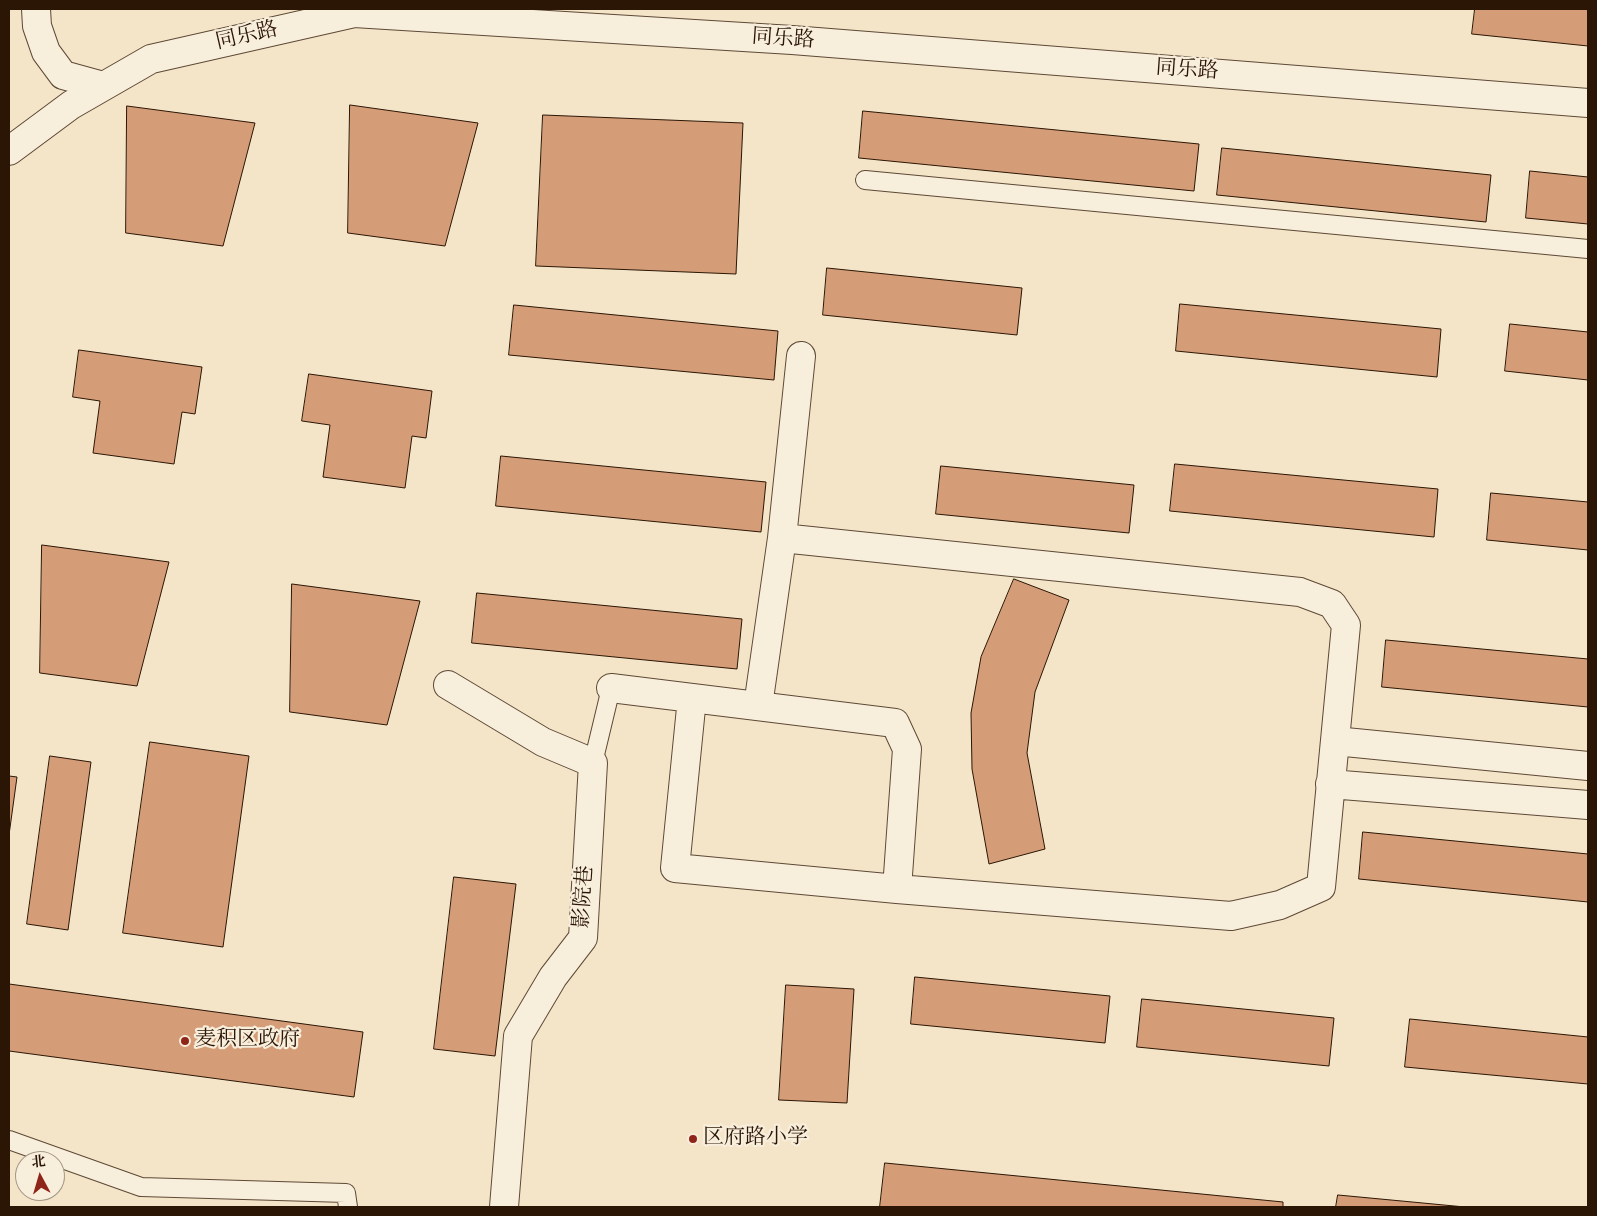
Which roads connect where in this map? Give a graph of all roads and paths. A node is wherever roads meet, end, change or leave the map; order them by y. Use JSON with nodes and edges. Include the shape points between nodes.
{"nodes":[{"id":1,"x":36,"y":9,"type":"edge"},
{"id":2,"x":104,"y":86,"type":"junction"},
{"id":3,"x":1588,"y":103,"type":"edge"},
{"id":4,"x":9,"y":151,"type":"edge"},
{"id":5,"x":865,"y":180,"type":"dead end"},
{"id":6,"x":1588,"y":249,"type":"edge"},
{"id":7,"x":801,"y":356,"type":"dead end"},
{"id":8,"x":782,"y":538,"type":"junction"},
{"id":9,"x":448,"y":685,"type":"dead end"},
{"id":10,"x":611,"y":688,"type":"joint"},
{"id":11,"x":692,"y":698,"type":"junction"},
{"id":12,"x":758,"y":706,"type":"junction"},
{"id":13,"x":1335,"y":741,"type":"junction"},
{"id":14,"x":593,"y":763,"type":"junction"},
{"id":15,"x":1588,"y":766,"type":"edge"},
{"id":16,"x":1330,"y":784,"type":"junction"},
{"id":17,"x":1588,"y":805,"type":"edge"},
{"id":18,"x":897,"y":889,"type":"junction"},
{"id":19,"x":9,"y":1140,"type":"edge"},
{"id":20,"x":348,"y":1207,"type":"edge"},
{"id":21,"x":504,"y":1207,"type":"edge"}],
"edges":[{"from":1,"to":2,"type":"street","via":[[37,26],[46,52],[63,75]]},
{"from":2,"to":3,"type":"street","name":"同乐路","via":[[151,59],[354,13],[792,40]]},
{"from":2,"to":4,"type":"street","name":"同乐路","via":[[71,105]]},
{"from":5,"to":6,"type":"lane"},
{"from":7,"to":8,"type":"street"},
{"from":8,"to":12,"type":"street"},
{"from":8,"to":13,"type":"street","via":[[1300,592],[1332,604],[1346,625]]},
{"from":9,"to":14,"type":"street","via":[[542,742]]},
{"from":10,"to":11,"type":"street"},
{"from":10,"to":14,"type":"lane"},
{"from":11,"to":12,"type":"street"},
{"from":11,"to":18,"type":"street","via":[[675,868]]},
{"from":12,"to":18,"type":"street","via":[[895,723],[907,749]]},
{"from":13,"to":15,"type":"street"},
{"from":13,"to":16,"type":"street"},
{"from":14,"to":21,"type":"street","name":"影院巷","via":[[583,938],[553,977],[518,1036]]},
{"from":16,"to":17,"type":"street"},
{"from":16,"to":18,"type":"street","via":[[1321,887],[1280,905],[1231,916]]},
{"from":19,"to":20,"type":"lane","via":[[141,1187],[346,1193]]}]}
